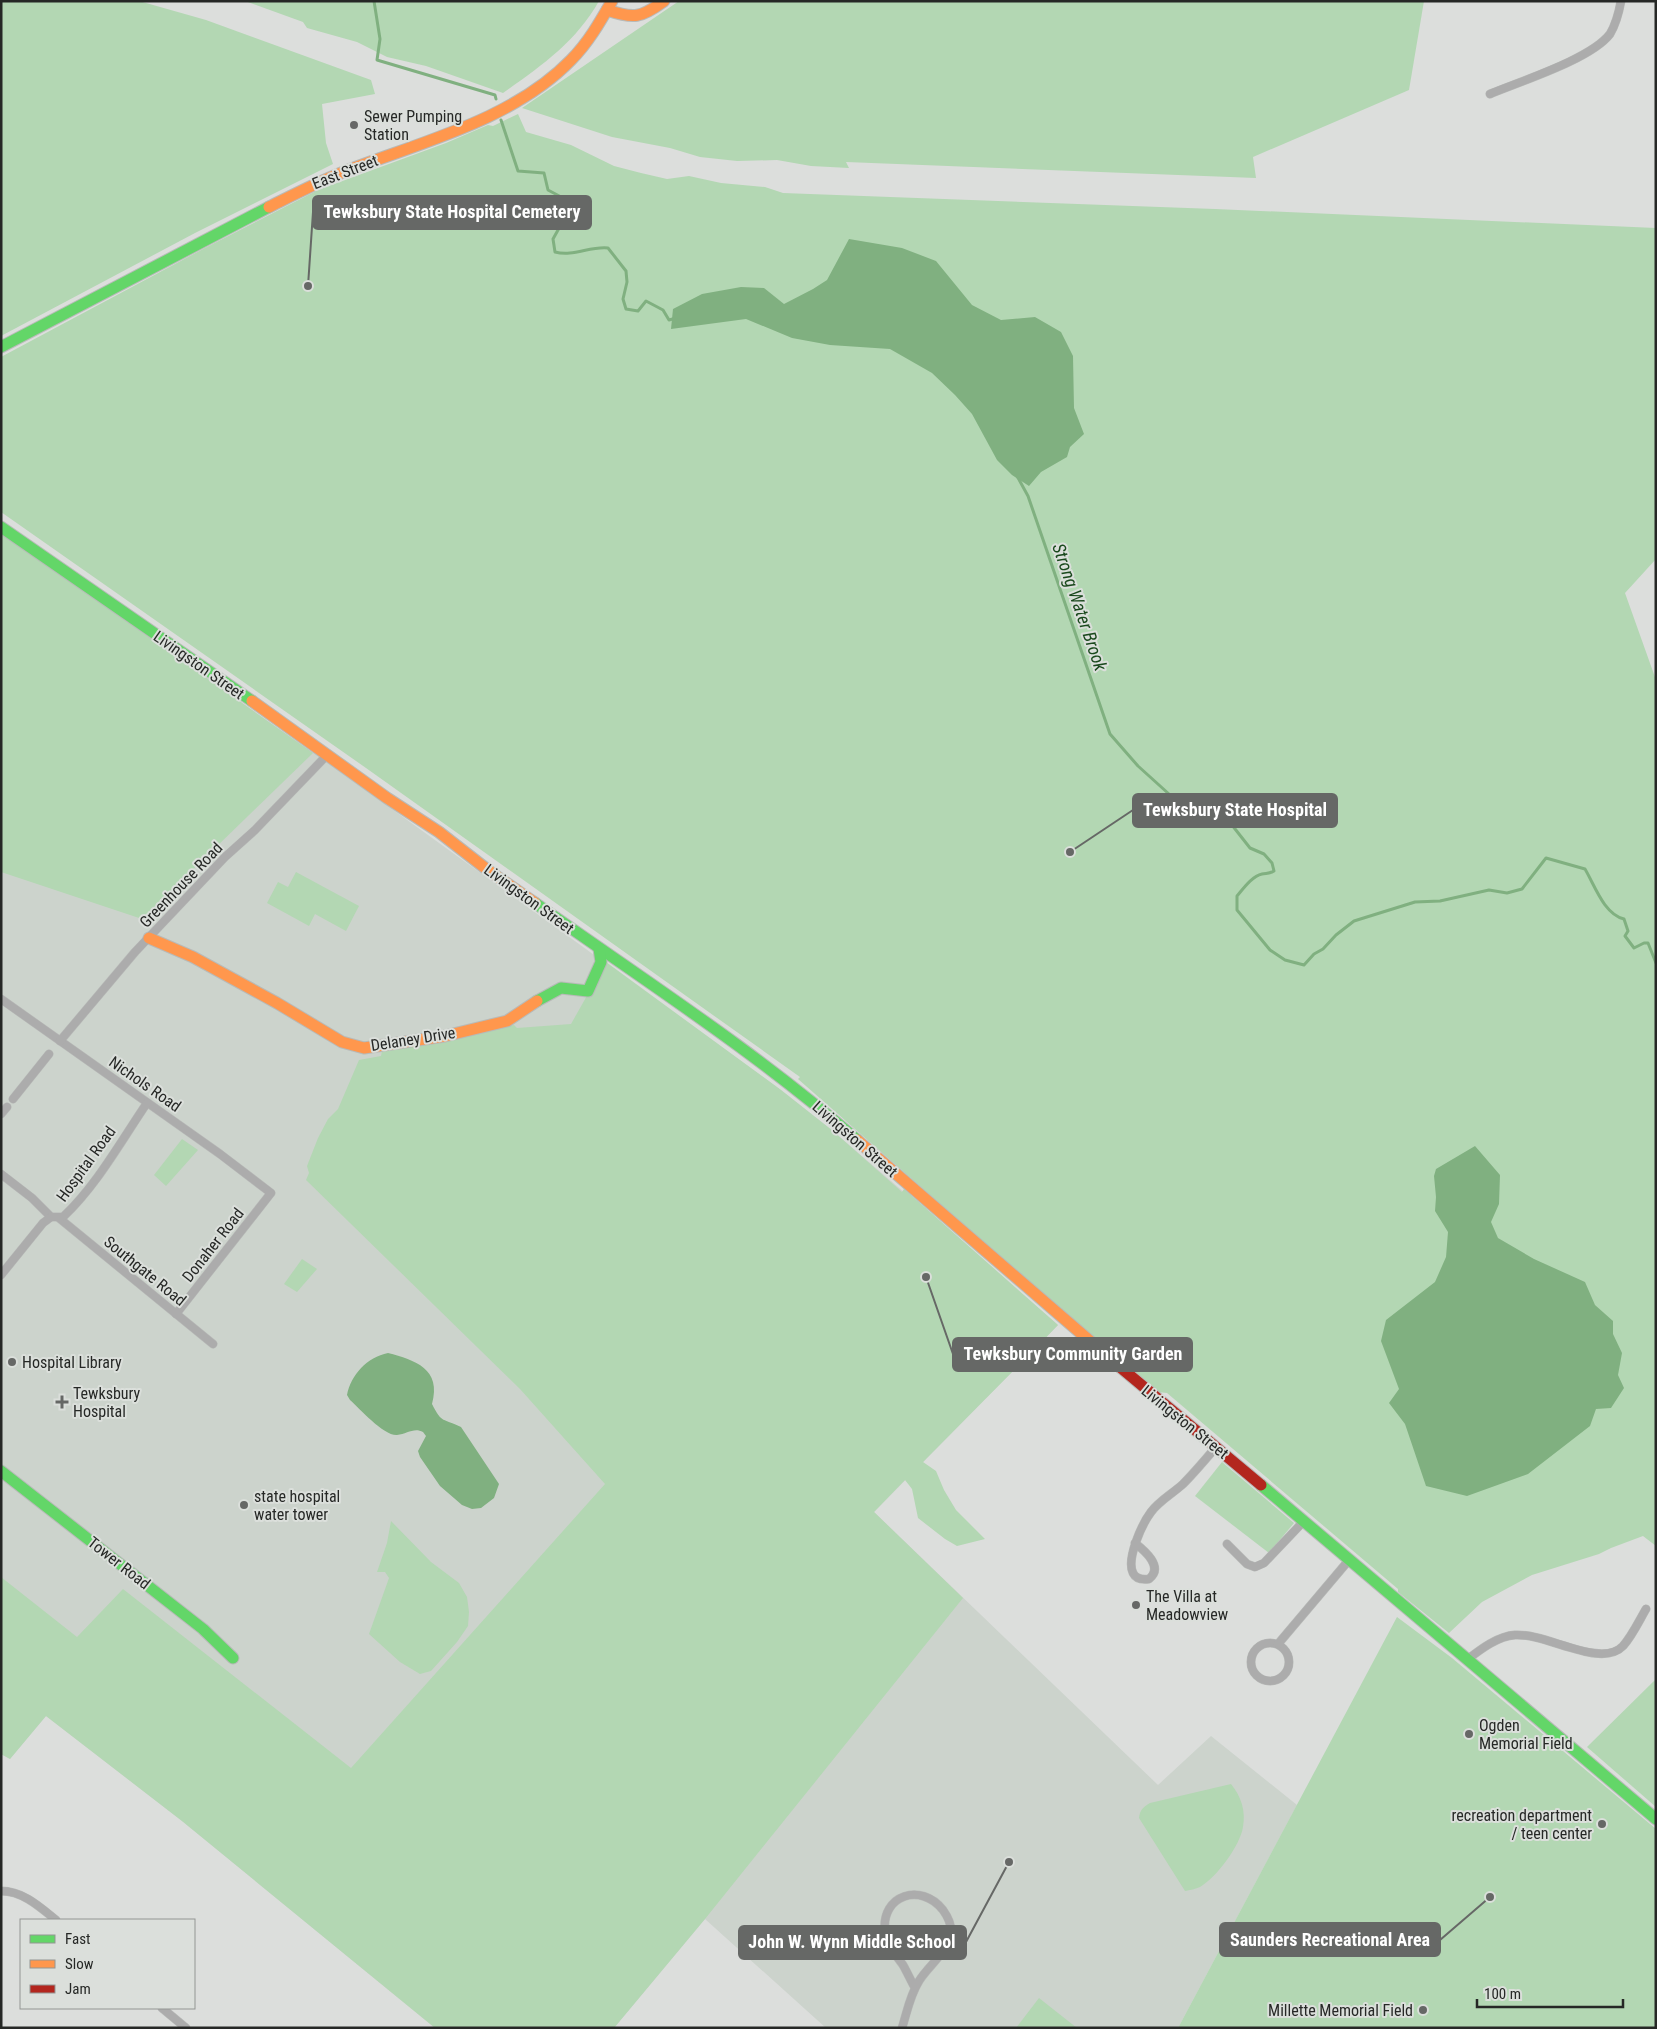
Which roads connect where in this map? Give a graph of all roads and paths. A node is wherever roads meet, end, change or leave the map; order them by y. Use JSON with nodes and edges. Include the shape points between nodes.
{"nodes":[{"id":1,"x":664,"y":1,"type":"edge"},
{"id":2,"x":1621,"y":1,"type":"edge"},
{"id":3,"x":609,"y":5,"type":"edge"},
{"id":4,"x":1490,"y":94,"type":"dead end"},
{"id":5,"x":1,"y":347,"type":"edge"},
{"id":6,"x":1,"y":527,"type":"edge"},
{"id":7,"x":328,"y":754,"type":"junction"},
{"id":8,"x":149,"y":938,"type":"junction"},
{"id":9,"x":599,"y":949,"type":"junction"},
{"id":10,"x":1,"y":999,"type":"edge"},
{"id":11,"x":60,"y":1041,"type":"junction"},
{"id":12,"x":49,"y":1054,"type":"dead end"},
{"id":13,"x":13,"y":1099,"type":"dead end"},
{"id":14,"x":147,"y":1103,"type":"junction"},
{"id":15,"x":7,"y":1107,"type":"dead end"},
{"id":16,"x":1,"y":1114,"type":"edge"},
{"id":17,"x":1,"y":1174,"type":"edge"},
{"id":18,"x":271,"y":1193,"type":"joint"},
{"id":19,"x":55,"y":1218,"type":"junction"},
{"id":20,"x":1,"y":1276,"type":"edge"},
{"id":21,"x":176,"y":1314,"type":"junction"},
{"id":22,"x":214,"y":1344,"type":"dead end"},
{"id":23,"x":1216,"y":1447,"type":"junction"},
{"id":24,"x":1,"y":1471,"type":"edge"},
{"id":25,"x":1304,"y":1521,"type":"junction"},
{"id":26,"x":1136,"y":1543,"type":"junction"},
{"id":27,"x":1227,"y":1544,"type":"dead end"},
{"id":28,"x":1349,"y":1560,"type":"junction"},
{"id":29,"x":1646,"y":1610,"type":"dead end"},
{"id":30,"x":1278,"y":1644,"type":"junction"},
{"id":31,"x":234,"y":1658,"type":"dead end"},
{"id":32,"x":1468,"y":1659,"type":"junction"},
{"id":33,"x":1656,"y":1819,"type":"edge"},
{"id":34,"x":1,"y":1892,"type":"edge"},
{"id":35,"x":55,"y":1919,"type":"edge"},
{"id":36,"x":915,"y":1988,"type":"junction"},
{"id":37,"x":163,"y":2009,"type":"edge"},
{"id":38,"x":186,"y":2028,"type":"edge"},
{"id":39,"x":902,"y":2028,"type":"edge"}],
"edges":[{"from":1,"to":3,"type":"street","via":[[636,18]]},
{"from":2,"to":4,"type":"street","via":[[1613,27],[1596,46],[1576,58]]},
{"from":3,"to":5,"type":"street","name":"East Street","via":[[566,66],[505,107],[433,140],[335,174]]},
{"from":6,"to":7,"type":"street","name":"Livingston Street"},
{"from":7,"to":8,"type":"street","name":"Greenhouse Road"},
{"from":7,"to":9,"type":"street","name":"Livingston Street"},
{"from":8,"to":9,"type":"street","name":"Delaney Drive","via":[[277,1002],[342,1042],[364,1048],[445,1036],[507,1021],[561,988],[588,991],[601,962]]},
{"from":8,"to":11,"type":"street","name":"Greenhouse Road"},
{"from":9,"to":23,"type":"street","name":"Livingston Street","via":[[734,1043],[827,1114],[985,1253]]},
{"from":10,"to":11,"type":"street","name":"Nichols Road"},
{"from":11,"to":14,"type":"street","name":"Nichols Road"},
{"from":12,"to":13,"type":"street"},
{"from":14,"to":18,"type":"street","name":"Nichols Road"},
{"from":14,"to":19,"type":"street","name":"Hospital Road","via":[[92,1184],[69,1212]]},
{"from":15,"to":16,"type":"street"},
{"from":17,"to":19,"type":"street"},
{"from":18,"to":21,"type":"street","name":"Donaher Road"},
{"from":19,"to":20,"type":"street","name":"Hospital Road","via":[[43,1223]]},
{"from":19,"to":21,"type":"street","name":"Southgate Road"},
{"from":21,"to":22,"type":"street","name":"Southgate Road"},
{"from":23,"to":25,"type":"street","name":"Livingston Street"},
{"from":23,"to":26,"type":"street","via":[[1183,1484],[1151,1512]]},
{"from":24,"to":31,"type":"street","name":"Tower Road","via":[[203,1628]]},
{"from":25,"to":27,"type":"street","via":[[1264,1562],[1255,1567],[1246,1564]]},
{"from":25,"to":28,"type":"street","name":"Livingston Street"},
{"from":26,"to":26,"type":"street","via":[[1131,1570],[1142,1580],[1149,1579],[1154,1573],[1154,1564]]},
{"from":28,"to":30,"type":"street"},
{"from":28,"to":32,"type":"street","name":"Livingston Street"},
{"from":29,"to":32,"type":"street","via":[[1623,1646],[1608,1653],[1590,1654],[1546,1639],[1514,1635],[1495,1642]]},
{"from":30,"to":30,"type":"street","via":[[1265,1643],[1251,1656],[1252,1669],[1261,1679],[1273,1681],[1287,1670],[1289,1658]]},
{"from":32,"to":33,"type":"street","name":"Livingston Street"},
{"from":34,"to":35,"type":"street","via":[[36,1903]]},
{"from":36,"to":36,"type":"street","via":[[951,1935],[951,1923],[944,1911],[932,1898],[918,1894],[906,1895],[893,1904],[885,1918],[885,1932],[892,1951]]},
{"from":36,"to":39,"type":"street"},
{"from":37,"to":38,"type":"street"}]}
